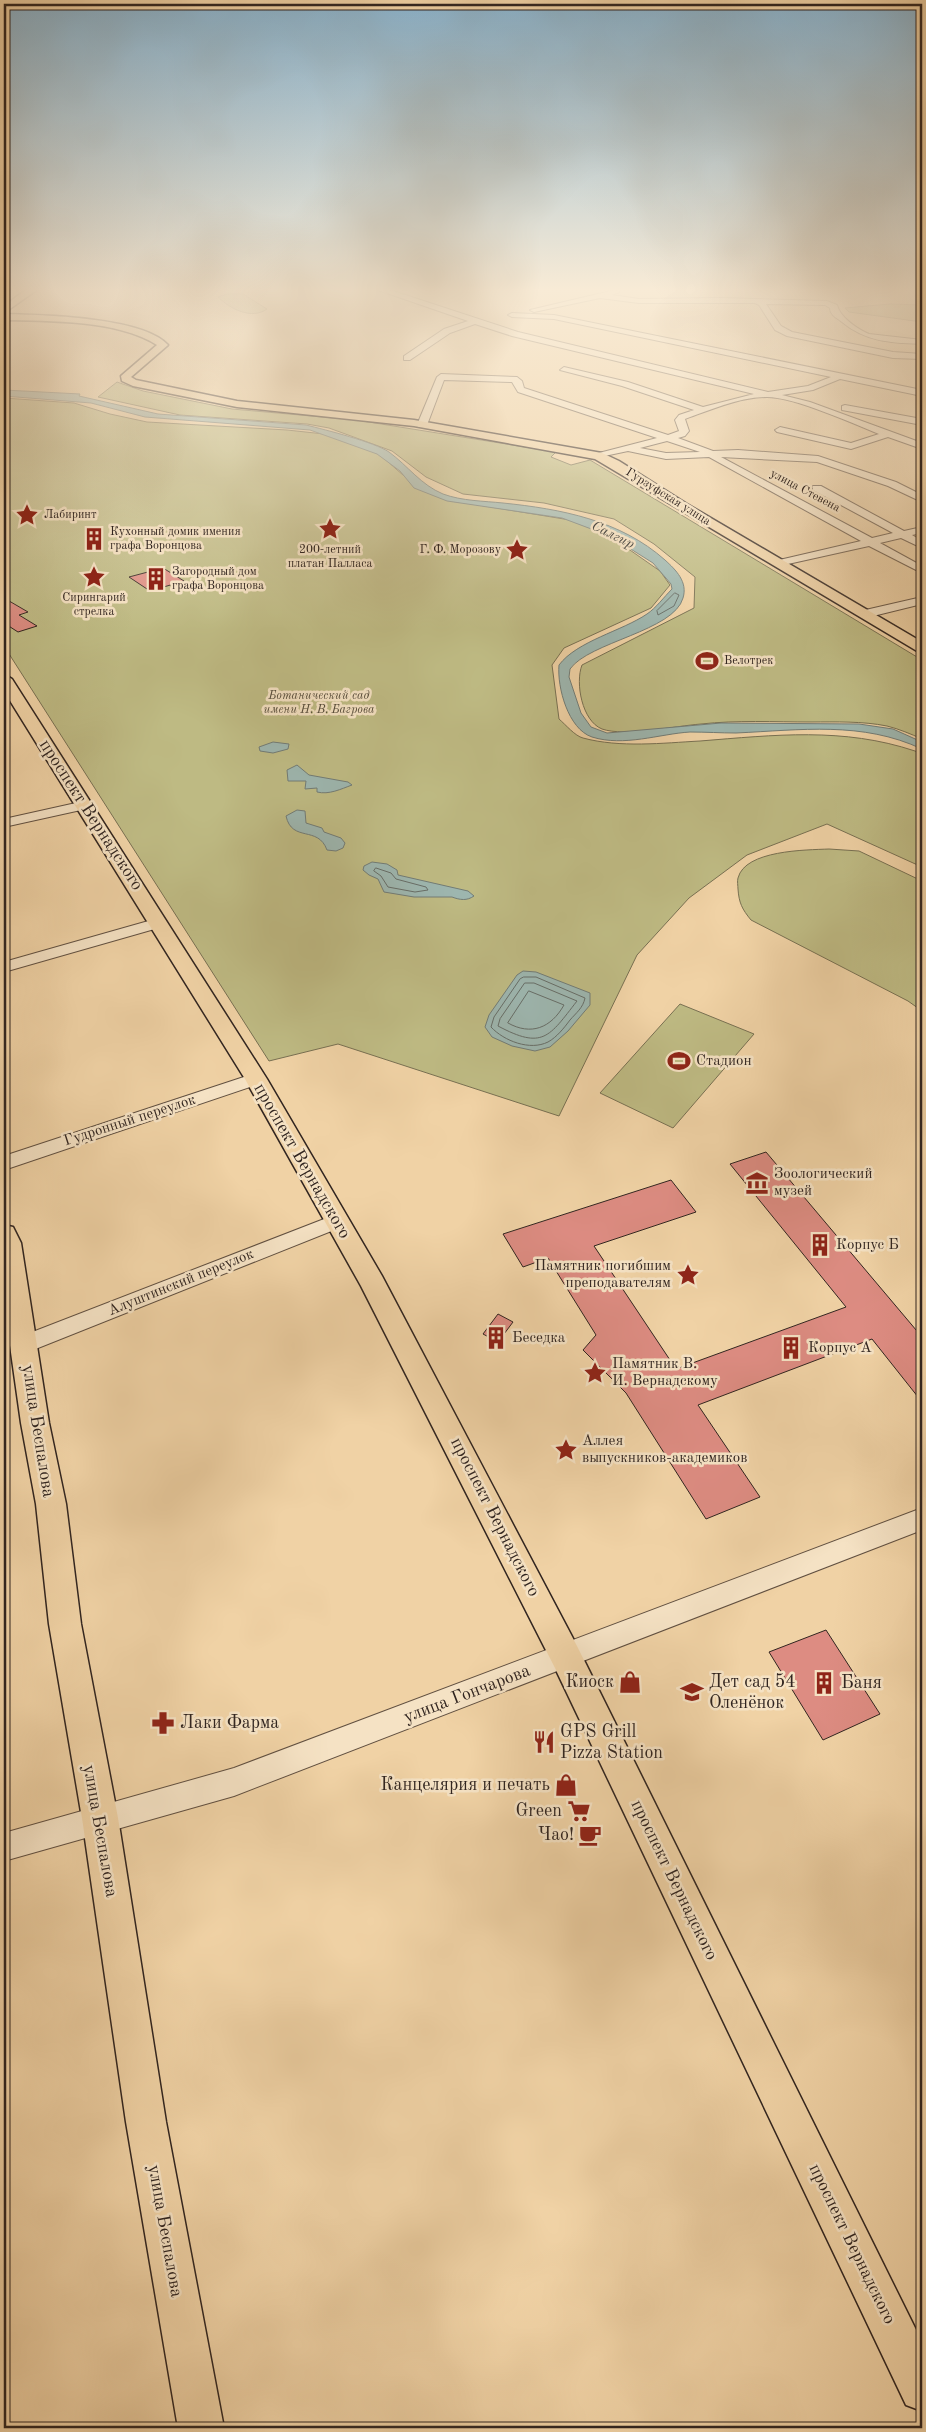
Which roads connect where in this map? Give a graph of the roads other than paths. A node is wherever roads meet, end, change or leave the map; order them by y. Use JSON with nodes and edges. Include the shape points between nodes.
{"nodes":[{"id":1,"x":230,"y":402,"type":"edge"},
{"id":2,"x":431,"y":402,"type":"edge"},
{"id":3,"x":559,"y":402,"type":"edge"},
{"id":4,"x":680,"y":402,"type":"edge"},
{"id":5,"x":727,"y":402,"type":"edge"},
{"id":6,"x":802,"y":402,"type":"edge"},
{"id":7,"x":815,"y":402,"type":"edge"},
{"id":8,"x":703,"y":410,"type":"junction"},
{"id":9,"x":922,"y":422,"type":"edge"},
{"id":10,"x":422,"y":424,"type":"junction"},
{"id":11,"x":780,"y":430,"type":"dead end"},
{"id":12,"x":888,"y":434,"type":"junction"},
{"id":13,"x":665,"y":437,"type":"junction"},
{"id":14,"x":851,"y":446,"type":"junction"},
{"id":15,"x":922,"y":446,"type":"edge"},
{"id":16,"x":626,"y":448,"type":"junction"},
{"id":17,"x":712,"y":454,"type":"junction"},
{"id":18,"x":598,"y":456,"type":"junction"},
{"id":19,"x":818,"y":459,"type":"junction"},
{"id":20,"x":817,"y":488,"type":"dead end"},
{"id":21,"x":922,"y":499,"type":"edge"},
{"id":22,"x":922,"y":530,"type":"edge"},
{"id":23,"x":902,"y":534,"type":"junction"},
{"id":24,"x":872,"y":541,"type":"junction"},
{"id":25,"x":922,"y":545,"type":"edge"},
{"id":26,"x":779,"y":563,"type":"junction"},
{"id":27,"x":922,"y":570,"type":"edge"},
{"id":28,"x":922,"y":601,"type":"edge"},
{"id":29,"x":865,"y":614,"type":"junction"},
{"id":30,"x":922,"y":648,"type":"edge"},
{"id":31,"x":4,"y":679,"type":"edge"},
{"id":32,"x":85,"y":805,"type":"junction"},
{"id":33,"x":4,"y":824,"type":"edge"},
{"id":34,"x":159,"y":923,"type":"junction"},
{"id":35,"x":4,"y":967,"type":"edge"},
{"id":36,"x":256,"y":1079,"type":"junction"},
{"id":37,"x":4,"y":1163,"type":"edge"},
{"id":38,"x":337,"y":1221,"type":"junction"},
{"id":39,"x":4,"y":1234,"type":"edge"},
{"id":40,"x":25,"y":1344,"type":"junction"},
{"id":41,"x":922,"y":1519,"type":"edge"},
{"id":42,"x":566,"y":1657,"type":"junction"},
{"id":43,"x":100,"y":1818,"type":"junction"},
{"id":44,"x":4,"y":1847,"type":"edge"},
{"id":45,"x":922,"y":2389,"type":"edge"},
{"id":46,"x":201,"y":2428,"type":"edge"}],
"edges":[{"from":1,"to":10,"type":"main road","name":"Гурзуфская улица"},
{"from":2,"to":10,"type":"street","name":"улица Стевена"},
{"from":3,"to":13,"type":"street","name":"улица Стевена"},
{"from":4,"to":8,"type":"street"},
{"from":5,"to":8,"type":"street"},
{"from":6,"to":12,"type":"street"},
{"from":7,"to":9,"type":"street"},
{"from":8,"to":13,"type":"street","via":[[680,420],[682,434]]},
{"from":10,"to":18,"type":"main road","name":"Гурзуфская улица"},
{"from":11,"to":14,"type":"street"},
{"from":12,"to":14,"type":"street"},
{"from":12,"to":15,"type":"street"},
{"from":13,"to":16,"type":"street"},
{"from":13,"to":17,"type":"street","name":"улица Стевена"},
{"from":14,"to":19,"type":"street"},
{"from":16,"to":17,"type":"street","via":[[666,456]]},
{"from":16,"to":18,"type":"street"},
{"from":17,"to":19,"type":"street"},
{"from":17,"to":24,"type":"street","name":"улица Стевена"},
{"from":18,"to":26,"type":"main road","name":"Гурзуфская улица"},
{"from":19,"to":21,"type":"street","via":[[892,484]]},
{"from":20,"to":23,"type":"street"},
{"from":22,"to":23,"type":"street"},
{"from":23,"to":24,"type":"street"},
{"from":23,"to":25,"type":"street"},
{"from":24,"to":26,"type":"street"},
{"from":24,"to":27,"type":"street","name":"улица Стевена"},
{"from":26,"to":29,"type":"main road","name":"Гурзуфская улица"},
{"from":28,"to":29,"type":"street"},
{"from":29,"to":30,"type":"main road","name":"Гурзуфская улица"},
{"from":31,"to":32,"type":"main road","name":"проспект Вернадского"},
{"from":32,"to":33,"type":"street"},
{"from":32,"to":34,"type":"main road","name":"проспект Вернадского"},
{"from":34,"to":35,"type":"street"},
{"from":34,"to":36,"type":"main road","name":"проспект Вернадского"},
{"from":36,"to":37,"type":"street","name":"Гудронный переулок"},
{"from":36,"to":38,"type":"main road","name":"проспект Вернадского"},
{"from":38,"to":40,"type":"street","name":"Алуштинский переулок"},
{"from":38,"to":42,"type":"main road","name":"проспект Вернадского","via":[[406,1344]]},
{"from":39,"to":40,"type":"main road","name":"улица Беспалова"},
{"from":40,"to":43,"type":"main road","name":"улица Беспалова","via":[[35,1423],[51,1504],[65,1624]]},
{"from":41,"to":42,"type":"street","name":"улица Гончарова"},
{"from":42,"to":43,"type":"street","name":"улица Гончарова","via":[[234,1782]]},
{"from":42,"to":45,"type":"main road","name":"проспект Вернадского"},
{"from":43,"to":44,"type":"street","name":"улица Гончарова"},
{"from":43,"to":46,"type":"main road","name":"улица Беспалова","via":[[146,2122]]}]}
